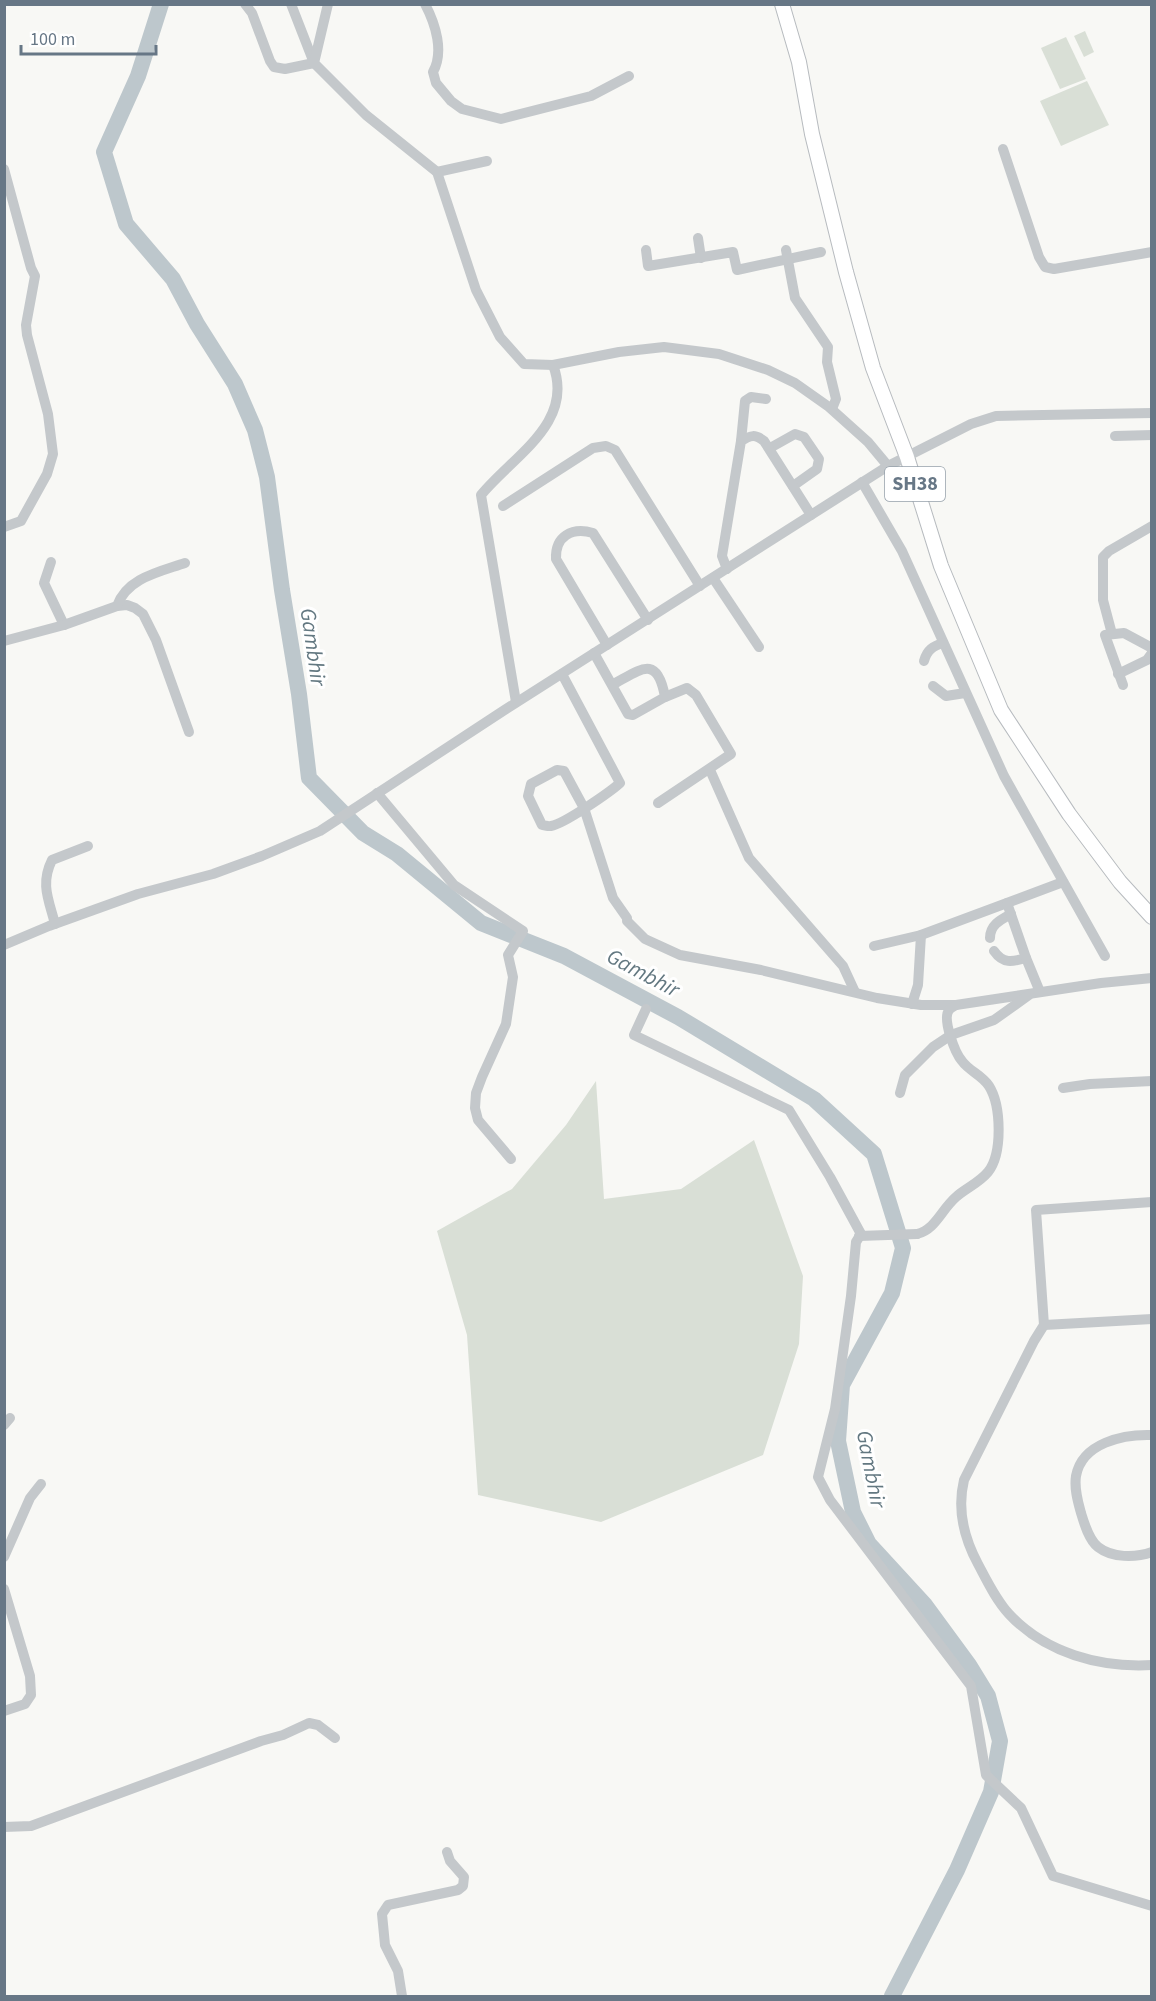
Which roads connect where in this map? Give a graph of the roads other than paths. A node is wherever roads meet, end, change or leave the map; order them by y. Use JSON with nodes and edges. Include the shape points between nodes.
{"nodes":[{"id":1,"x":245,"y":4,"type":"edge"},
{"id":2,"x":291,"y":4,"type":"edge"},
{"id":3,"x":328,"y":4,"type":"edge"},
{"id":4,"x":425,"y":4,"type":"edge"},
{"id":5,"x":782,"y":4,"type":"edge"},
{"id":6,"x":314,"y":63,"type":"junction"},
{"id":7,"x":629,"y":76,"type":"dead end"},
{"id":8,"x":1003,"y":148,"type":"dead end"},
{"id":9,"x":487,"y":161,"type":"dead end"},
{"id":10,"x":4,"y":169,"type":"edge"},
{"id":11,"x":437,"y":172,"type":"junction"},
{"id":12,"x":698,"y":238,"type":"dead end"},
{"id":13,"x":646,"y":250,"type":"dead end"},
{"id":14,"x":820,"y":252,"type":"dead end"},
{"id":15,"x":1152,"y":252,"type":"edge"},
{"id":16,"x":786,"y":254,"type":"junction"},
{"id":17,"x":701,"y":258,"type":"junction"},
{"id":18,"x":553,"y":365,"type":"junction"},
{"id":19,"x":766,"y":399,"type":"dead end"},
{"id":20,"x":832,"y":410,"type":"junction"},
{"id":21,"x":1152,"y":413,"type":"edge"},
{"id":22,"x":1152,"y":435,"type":"edge"},
{"id":23,"x":1115,"y":436,"type":"dead end"},
{"id":24,"x":741,"y":441,"type":"junction"},
{"id":25,"x":770,"y":448,"type":"junction"},
{"id":26,"x":907,"y":457,"type":"junction"},
{"id":27,"x":888,"y":465,"type":"junction"},
{"id":28,"x":862,"y":482,"type":"junction"},
{"id":29,"x":793,"y":486,"type":"junction"},
{"id":30,"x":503,"y":506,"type":"dead end"},
{"id":31,"x":811,"y":515,"type":"junction"},
{"id":32,"x":1152,"y":526,"type":"edge"},
{"id":33,"x":4,"y":527,"type":"edge"},
{"id":34,"x":51,"y":561,"type":"dead end"},
{"id":35,"x":185,"y":563,"type":"dead end"},
{"id":36,"x":727,"y":569,"type":"junction"},
{"id":37,"x":713,"y":578,"type":"junction"},
{"id":38,"x":700,"y":586,"type":"junction"},
{"id":39,"x":117,"y":606,"type":"junction"},
{"id":40,"x":648,"y":620,"type":"junction"},
{"id":41,"x":64,"y":625,"type":"junction"},
{"id":42,"x":1112,"y":633,"type":"junction"},
{"id":43,"x":4,"y":641,"type":"edge"},
{"id":44,"x":943,"y":643,"type":"junction"},
{"id":45,"x":607,"y":645,"type":"junction"},
{"id":46,"x":759,"y":647,"type":"dead end"},
{"id":47,"x":1152,"y":648,"type":"edge"},
{"id":48,"x":594,"y":653,"type":"junction"},
{"id":49,"x":1152,"y":653,"type":"edge"},
{"id":50,"x":924,"y":661,"type":"dead end"},
{"id":51,"x":562,"y":674,"type":"junction"},
{"id":52,"x":1118,"y":674,"type":"junction"},
{"id":53,"x":612,"y":685,"type":"junction"},
{"id":54,"x":1123,"y":685,"type":"dead end"},
{"id":55,"x":933,"y":686,"type":"dead end"},
{"id":56,"x":965,"y":693,"type":"junction"},
{"id":57,"x":665,"y":696,"type":"junction"},
{"id":58,"x":516,"y":702,"type":"junction"},
{"id":59,"x":189,"y":732,"type":"dead end"},
{"id":60,"x":710,"y":770,"type":"junction"},
{"id":61,"x":377,"y":793,"type":"junction"},
{"id":62,"x":658,"y":803,"type":"dead end"},
{"id":63,"x":584,"y":808,"type":"junction"},
{"id":64,"x":88,"y":846,"type":"dead end"},
{"id":65,"x":1064,"y":882,"type":"junction"},
{"id":66,"x":1009,"y":909,"type":"junction"},
{"id":67,"x":1152,"y":917,"type":"edge"},
{"id":68,"x":55,"y":924,"type":"junction"},
{"id":69,"x":921,"y":935,"type":"junction"},
{"id":70,"x":990,"y":938,"type":"dead end"},
{"id":71,"x":4,"y":945,"type":"edge"},
{"id":72,"x":874,"y":946,"type":"dead end"},
{"id":73,"x":994,"y":951,"type":"dead end"},
{"id":74,"x":1105,"y":956,"type":"dead end"},
{"id":75,"x":1026,"y":958,"type":"junction"},
{"id":76,"x":1152,"y":978,"type":"edge"},
{"id":77,"x":855,"y":992,"type":"junction"},
{"id":78,"x":1036,"y":992,"type":"junction"},
{"id":79,"x":912,"y":1004,"type":"junction"},
{"id":80,"x":956,"y":1005,"type":"junction"},
{"id":81,"x":646,"y":1009,"type":"dead end"},
{"id":82,"x":951,"y":1035,"type":"junction"},
{"id":83,"x":1152,"y":1081,"type":"edge"},
{"id":84,"x":1063,"y":1088,"type":"dead end"},
{"id":85,"x":900,"y":1094,"type":"dead end"},
{"id":86,"x":511,"y":1159,"type":"dead end"},
{"id":87,"x":1152,"y":1202,"type":"edge"},
{"id":88,"x":859,"y":1236,"type":"dead end"},
{"id":89,"x":1152,"y":1319,"type":"edge"},
{"id":90,"x":1044,"y":1325,"type":"junction"},
{"id":91,"x":1152,"y":1435,"type":"edge"},
{"id":92,"x":41,"y":1485,"type":"dead end"},
{"id":93,"x":1152,"y":1552,"type":"edge"},
{"id":94,"x":4,"y":1557,"type":"edge"},
{"id":95,"x":4,"y":1589,"type":"edge"},
{"id":96,"x":1152,"y":1665,"type":"edge"},
{"id":97,"x":4,"y":1711,"type":"edge"},
{"id":98,"x":335,"y":1738,"type":"dead end"},
{"id":99,"x":4,"y":1827,"type":"edge"},
{"id":100,"x":447,"y":1852,"type":"dead end"},
{"id":101,"x":1152,"y":1906,"type":"edge"},
{"id":102,"x":402,"y":1996,"type":"edge"}],
"edges":[{"from":1,"to":6,"type":"street","via":[[274,67],[285,69]]},
{"from":2,"to":6,"type":"street"},
{"from":3,"to":6,"type":"street"},
{"from":4,"to":7,"type":"street","via":[[439,47],[439,61],[433,72],[436,83],[462,109],[501,119],[591,96]]},
{"from":5,"to":26,"type":"main road","number":"SH38","via":[[799,62],[812,134],[846,272],[873,368]]},
{"from":6,"to":11,"type":"street","via":[[366,115]]},
{"from":8,"to":15,"type":"street","via":[[1045,267],[1054,269]]},
{"from":9,"to":11,"type":"street"},
{"from":10,"to":33,"type":"street","via":[[35,276],[27,335],[48,414],[53,454],[47,474],[21,521]]},
{"from":11,"to":18,"type":"street","via":[[476,290],[500,337],[524,364]]},
{"from":12,"to":17,"type":"street"},
{"from":13,"to":17,"type":"street","via":[[648,266]]},
{"from":14,"to":16,"type":"street"},
{"from":16,"to":17,"type":"street","via":[[736,270],[733,252]]},
{"from":16,"to":20,"type":"street","via":[[795,298],[828,347],[827,362],[836,399]]},
{"from":18,"to":20,"type":"street","via":[[664,346],[719,354],[795,383]]},
{"from":18,"to":58,"type":"street","via":[[558,400],[550,418],[539,436],[482,495]]},
{"from":19,"to":24,"type":"street","via":[[751,397],[745,401]]},
{"from":20,"to":27,"type":"street"},
{"from":21,"to":26,"type":"street","via":[[996,416],[971,424]]},
{"from":22,"to":23,"type":"street"},
{"from":24,"to":25,"type":"street","via":[[757,436]]},
{"from":24,"to":36,"type":"street","via":[[722,556]]},
{"from":25,"to":29,"type":"street"},
{"from":25,"to":29,"type":"street","via":[[795,434],[804,437],[819,459],[816,469]]},
{"from":26,"to":27,"type":"street"},
{"from":26,"to":67,"type":"main road","number":"SH38","via":[[941,566],[1001,710],[1069,814]]},
{"from":27,"to":28,"type":"street"},
{"from":28,"to":31,"type":"street"},
{"from":28,"to":44,"type":"street","via":[[902,551]]},
{"from":29,"to":31,"type":"street"},
{"from":30,"to":38,"type":"street","via":[[593,448],[606,446],[615,450]]},
{"from":31,"to":36,"type":"street"},
{"from":32,"to":42,"type":"street","via":[[1103,557],[1103,600]]},
{"from":34,"to":41,"type":"street","via":[[44,583]]},
{"from":35,"to":39,"type":"street","via":[[140,579],[120,597]]},
{"from":36,"to":37,"type":"street"},
{"from":37,"to":38,"type":"street"},
{"from":37,"to":46,"type":"street"},
{"from":38,"to":40,"type":"street"},
{"from":39,"to":41,"type":"street"},
{"from":39,"to":59,"type":"street","via":[[127,605],[143,614]]},
{"from":40,"to":45,"type":"street"},
{"from":40,"to":45,"type":"street","via":[[593,533],[583,530],[567,534],[559,540],[556,559]]},
{"from":41,"to":43,"type":"street"},
{"from":42,"to":47,"type":"street","via":[[1124,633]]},
{"from":42,"to":52,"type":"street","via":[[1105,635]]},
{"from":44,"to":50,"type":"street","via":[[933,646]]},
{"from":44,"to":56,"type":"street"},
{"from":45,"to":48,"type":"street"},
{"from":48,"to":51,"type":"street"},
{"from":48,"to":53,"type":"street"},
{"from":49,"to":52,"type":"street","via":[[1147,660]]},
{"from":51,"to":58,"type":"street"},
{"from":51,"to":63,"type":"street","via":[[620,783]]},
{"from":52,"to":54,"type":"street"},
{"from":53,"to":57,"type":"street","via":[[643,669],[651,669],[659,675]]},
{"from":53,"to":57,"type":"street","via":[[628,714],[633,715]]},
{"from":55,"to":56,"type":"street","via":[[946,696]]},
{"from":56,"to":65,"type":"street","via":[[1004,776]]},
{"from":57,"to":60,"type":"street","via":[[687,688],[696,695],[731,754]]},
{"from":58,"to":61,"type":"street"},
{"from":60,"to":62,"type":"street"},
{"from":60,"to":77,"type":"street","via":[[749,858],[843,966]]},
{"from":61,"to":68,"type":"street","via":[[320,831],[262,856]]},
{"from":61,"to":86,"type":"street","via":[[454,885],[523,931],[508,955],[513,977],[506,1024],[476,1093],[475,1108],[478,1119]]},
{"from":63,"to":63,"type":"street","via":[[551,827],[542,825],[528,796],[531,784],[557,770],[564,771]]},
{"from":63,"to":77,"type":"street","via":[[613,897],[645,939],[680,955]]},
{"from":64,"to":68,"type":"street","via":[[52,860],[46,873],[45,885]]},
{"from":65,"to":66,"type":"street"},
{"from":65,"to":74,"type":"street"},
{"from":66,"to":69,"type":"street"},
{"from":66,"to":70,"type":"street","via":[[993,926]]},
{"from":66,"to":75,"type":"street"},
{"from":68,"to":71,"type":"street"},
{"from":69,"to":72,"type":"street"},
{"from":69,"to":79,"type":"street","via":[[918,985]]},
{"from":73,"to":75,"type":"street","via":[[1007,962]]},
{"from":75,"to":78,"type":"street"},
{"from":76,"to":78,"type":"street"},
{"from":77,"to":79,"type":"street"},
{"from":78,"to":80,"type":"street"},
{"from":78,"to":82,"type":"street","via":[[994,1020]]},
{"from":79,"to":80,"type":"street"},
{"from":80,"to":82,"type":"street","via":[[946,1017]]},
{"from":81,"to":101,"type":"street","via":[[634,1035],[789,1110],[861,1234],[856,1242],[835,1409],[818,1477],[830,1500],[971,1686],[987,1774],[1021,1808],[1053,1876]]},
{"from":82,"to":85,"type":"street","via":[[905,1075]]},
{"from":82,"to":88,"type":"street","bridge":true,"via":[[962,1062],[982,1077],[999,1108],[999,1146],[990,1170],[947,1205],[930,1229],[917,1234]]},
{"from":83,"to":84,"type":"street"},
{"from":87,"to":90,"type":"street","via":[[1036,1210]]},
{"from":89,"to":90,"type":"street"},
{"from":90,"to":96,"type":"street","via":[[964,1480],[961,1510],[968,1544],[996,1597],[1008,1613],[1037,1637],[1079,1657],[1118,1665]]},
{"from":91,"to":93,"type":"street","via":[[1127,1436],[1100,1444],[1079,1468],[1076,1490],[1097,1546],[1128,1557]]},
{"from":92,"to":94,"type":"street","via":[[30,1498]]},
{"from":95,"to":97,"type":"street","via":[[30,1676],[31,1695],[25,1704]]},
{"from":98,"to":99,"type":"street","via":[[309,1723],[31,1826]]},
{"from":100,"to":102,"type":"street","via":[[464,1877],[463,1887],[388,1905],[382,1914],[385,1945],[398,1971]]}]}
